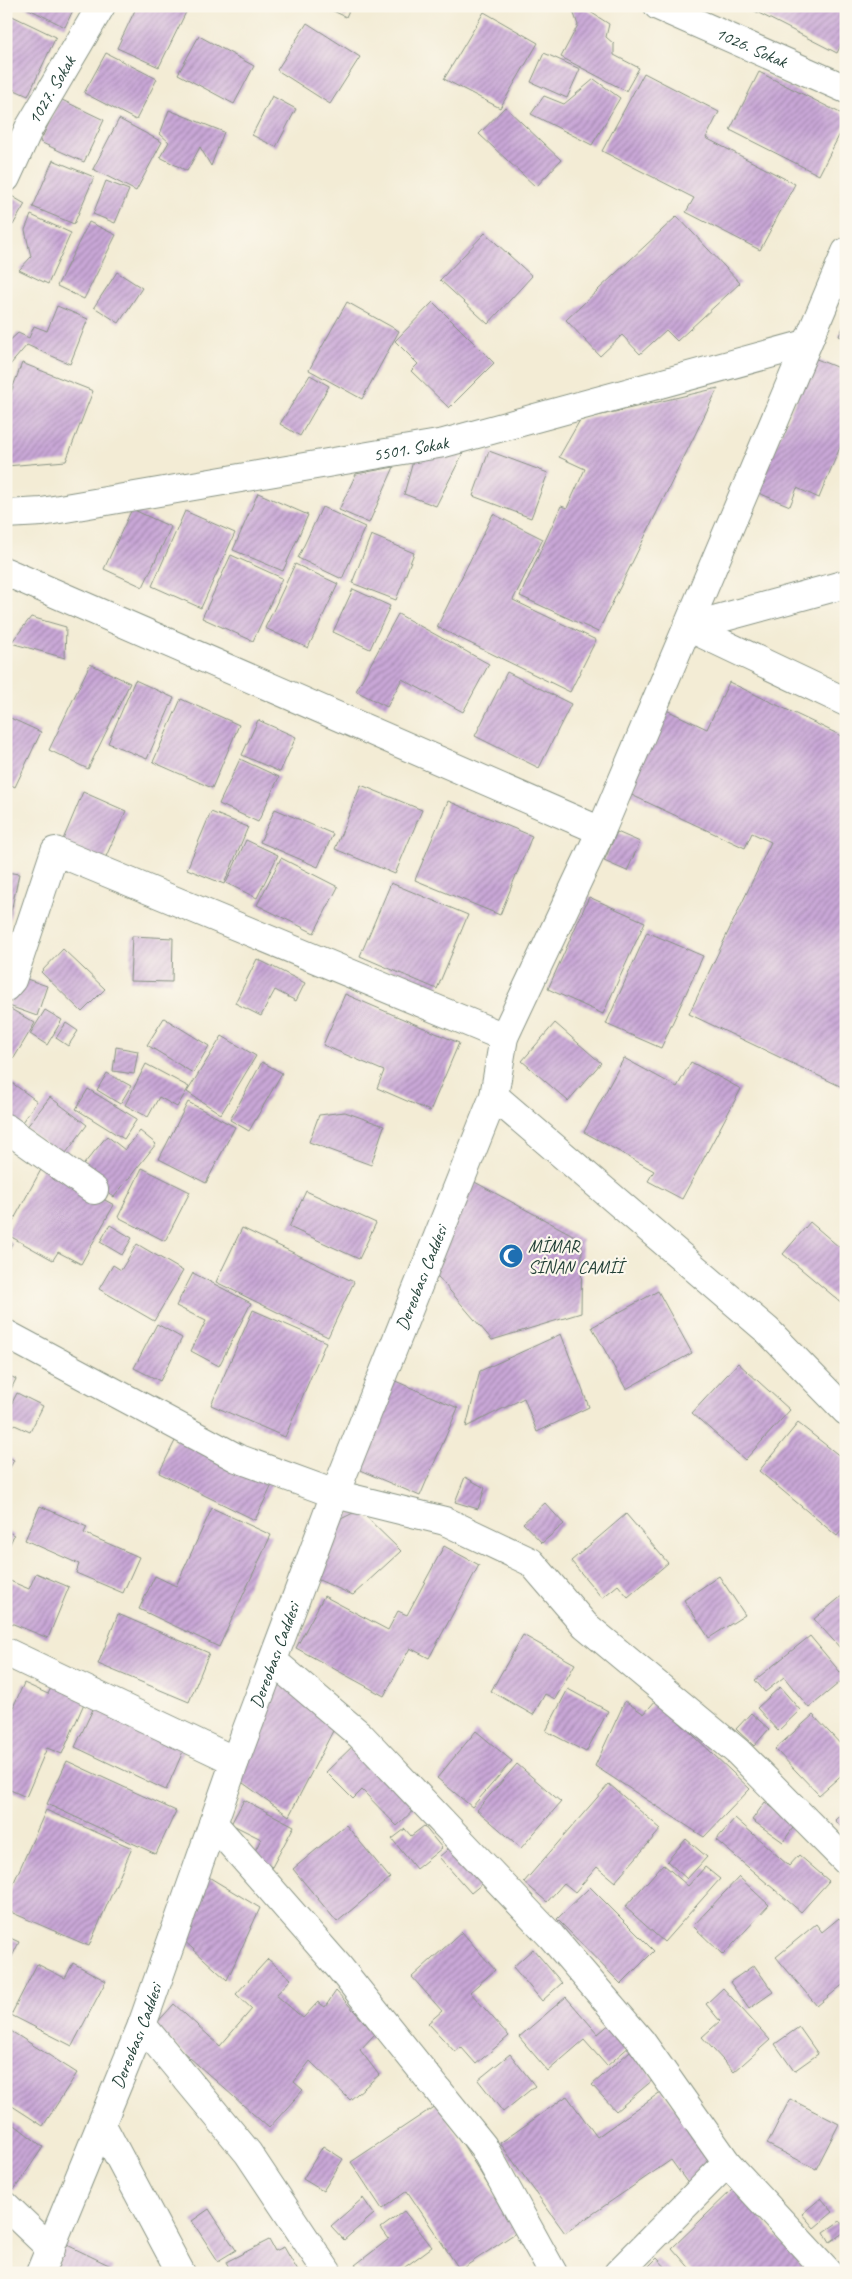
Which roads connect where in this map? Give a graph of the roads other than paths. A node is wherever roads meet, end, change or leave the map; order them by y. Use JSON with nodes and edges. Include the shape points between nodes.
{"nodes":[{"id":1,"x":101,"y":6,"type":"edge"},
{"id":2,"x":658,"y":6,"type":"edge"},
{"id":3,"x":846,"y":89,"type":"edge"},
{"id":4,"x":6,"y":178,"type":"edge"},
{"id":5,"x":846,"y":252,"type":"edge"},
{"id":6,"x":806,"y":344,"type":"junction"},
{"id":7,"x":6,"y":514,"type":"edge"},
{"id":8,"x":6,"y":572,"type":"edge"},
{"id":9,"x":846,"y":584,"type":"edge"},
{"id":10,"x":688,"y":627,"type":"junction"},
{"id":11,"x":846,"y":702,"type":"edge"},
{"id":12,"x":601,"y":831,"type":"junction"},
{"id":13,"x":6,"y":987,"type":"edge"},
{"id":14,"x":504,"y":1037,"type":"junction"},
{"id":15,"x":494,"y":1096,"type":"junction"},
{"id":16,"x":6,"y":1128,"type":"edge"},
{"id":17,"x":94,"y":1190,"type":"dead end"},
{"id":18,"x":6,"y":1334,"type":"edge"},
{"id":19,"x":846,"y":1411,"type":"edge"},
{"id":20,"x":334,"y":1494,"type":"junction"},
{"id":21,"x":6,"y":1652,"type":"edge"},
{"id":22,"x":274,"y":1660,"type":"junction"},
{"id":23,"x":234,"y":1761,"type":"junction"},
{"id":24,"x":213,"y":1823,"type":"junction"},
{"id":25,"x":846,"y":1861,"type":"edge"},
{"id":26,"x":142,"y":2025,"type":"junction"},
{"id":27,"x":102,"y":2125,"type":"junction"},
{"id":28,"x":727,"y":2163,"type":"junction"},
{"id":29,"x":6,"y":2206,"type":"edge"},
{"id":30,"x":46,"y":2261,"type":"edge"},
{"id":31,"x":181,"y":2273,"type":"edge"},
{"id":32,"x":328,"y":2273,"type":"edge"},
{"id":33,"x":553,"y":2273,"type":"edge"},
{"id":34,"x":618,"y":2273,"type":"edge"},
{"id":35,"x":829,"y":2273,"type":"edge"}],
"edges":[{"from":1,"to":4,"type":"street","name":"1027. Sokak","via":[[28,128]]},
{"from":2,"to":3,"type":"street","name":"1026. Sokak"},
{"from":5,"to":6,"type":"street","name":"Dereobası Caddesi"},
{"from":6,"to":7,"type":"street","name":"5501. Sokak","via":[[444,443],[42,512]]},
{"from":6,"to":10,"type":"street","name":"Dereobası Caddesi"},
{"from":8,"to":12,"type":"street"},
{"from":9,"to":10,"type":"street"},
{"from":10,"to":11,"type":"street"},
{"from":10,"to":12,"type":"street","name":"Dereobası Caddesi"},
{"from":12,"to":14,"type":"street","name":"Dereobası Caddesi"},
{"from":13,"to":14,"type":"street","via":[[12,980],[55,852]]},
{"from":14,"to":15,"type":"street","name":"Dereobası Caddesi"},
{"from":15,"to":19,"type":"street","via":[[768,1331]]},
{"from":15,"to":20,"type":"street","name":"Dereobası Caddesi"},
{"from":16,"to":17,"type":"street"},
{"from":18,"to":20,"type":"street","via":[[237,1458]]},
{"from":20,"to":22,"type":"street","name":"Dereobası Caddesi"},
{"from":20,"to":25,"type":"street","via":[[445,1522],[531,1562],[585,1625],[738,1752]]},
{"from":21,"to":23,"type":"street"},
{"from":22,"to":23,"type":"street","name":"Dereobası Caddesi"},
{"from":22,"to":28,"type":"street","via":[[360,1735],[551,1936],[641,2041]]},
{"from":23,"to":24,"type":"street","name":"Dereobası Caddesi"},
{"from":24,"to":26,"type":"street","name":"Dereobası Caddesi"},
{"from":24,"to":33,"type":"street","via":[[338,1967],[484,2146]]},
{"from":26,"to":27,"type":"street","name":"Dereobası Caddesi"},
{"from":26,"to":32,"type":"street","via":[[248,2153]]},
{"from":27,"to":30,"type":"street","name":"Dereobası Caddesi"},
{"from":27,"to":31,"type":"street"},
{"from":28,"to":34,"type":"street"},
{"from":28,"to":35,"type":"street"},
{"from":29,"to":30,"type":"street"}]}
